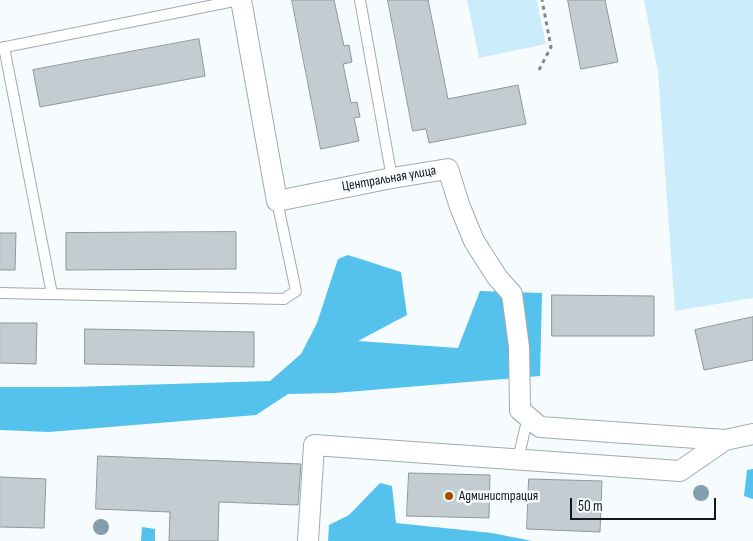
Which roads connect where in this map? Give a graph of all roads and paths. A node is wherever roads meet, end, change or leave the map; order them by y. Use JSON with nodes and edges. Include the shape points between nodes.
{"nodes":[{"id":1,"x":240,"y":0,"type":"edge"},
{"id":2,"x":360,"y":0,"type":"edge"},
{"id":3,"x":542,"y":0,"type":"edge"},
{"id":4,"x":2,"y":48,"type":"edge"},
{"id":5,"x":539,"y":70,"type":"dead end"},
{"id":6,"x":392,"y":178,"type":"junction"},
{"id":7,"x":276,"y":201,"type":"junction"},
{"id":8,"x":0,"y":293,"type":"edge"},
{"id":9,"x":52,"y":294,"type":"junction"},
{"id":10,"x":528,"y":417,"type":"junction"},
{"id":11,"x":753,"y":434,"type":"edge"},
{"id":12,"x":725,"y":440,"type":"junction"},
{"id":13,"x":518,"y":460,"type":"junction"},
{"id":14,"x":308,"y":541,"type":"edge"}],
"edges":[{"from":1,"to":4,"type":"lane"},
{"from":1,"to":7,"type":"street"},
{"from":2,"to":6,"type":"lane"},
{"from":3,"to":5,"type":"path","via":[[550,47]]},
{"from":4,"to":9,"type":"lane"},
{"from":6,"to":7,"type":"street","name":"Центральная улица"},
{"from":6,"to":10,"type":"street","name":"Центральная улица","via":[[448,169],[474,241],[512,294],[519,347],[520,410]]},
{"from":7,"to":9,"type":"lane","via":[[296,291],[284,299]]},
{"from":8,"to":9,"type":"lane"},
{"from":10,"to":12,"type":"street","via":[[540,427]]},
{"from":10,"to":13,"type":"lane"},
{"from":11,"to":12,"type":"street"},
{"from":12,"to":13,"type":"street","via":[[680,471]]},
{"from":13,"to":14,"type":"street","via":[[314,445]]}]}
